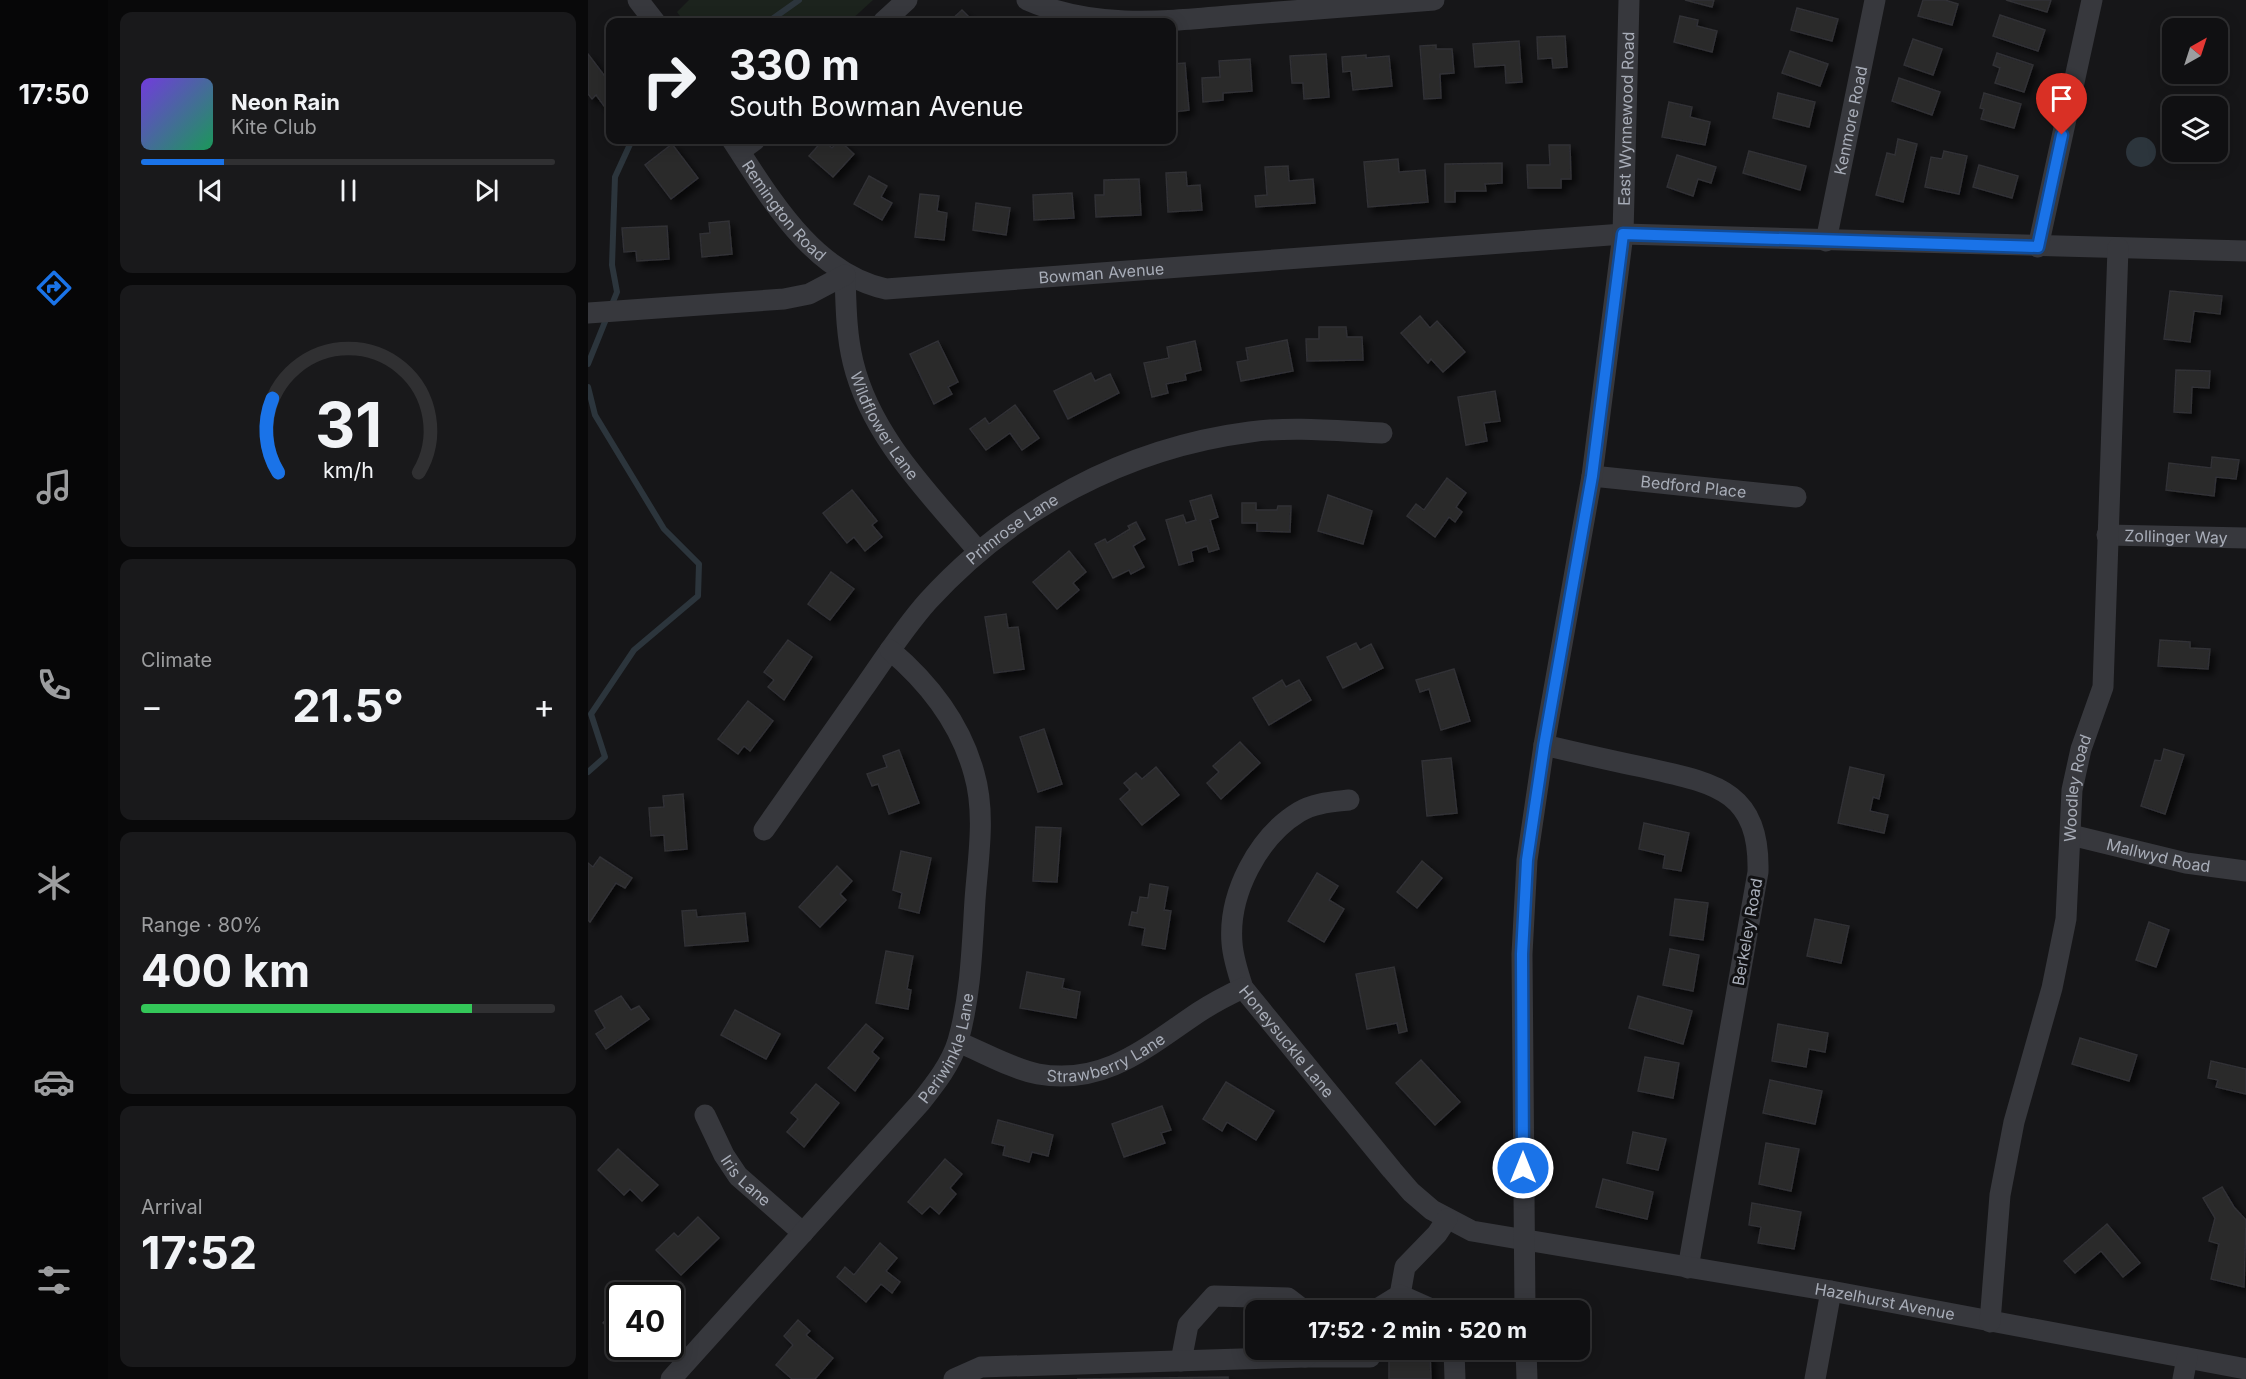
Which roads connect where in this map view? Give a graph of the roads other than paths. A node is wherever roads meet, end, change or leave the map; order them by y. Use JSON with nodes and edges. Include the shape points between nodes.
{"nodes":[{"id":1,"x":638,"y":0,"type":"edge"},
{"id":2,"x":907,"y":0,"type":"edge"},
{"id":3,"x":1027,"y":0,"type":"edge"},
{"id":4,"x":1434,"y":0,"type":"edge"},
{"id":5,"x":1629,"y":0,"type":"edge"},
{"id":6,"x":1875,"y":0,"type":"edge"},
{"id":7,"x":2092,"y":0,"type":"edge"},
{"id":8,"x":652,"y":18,"type":"edge"},
{"id":9,"x":887,"y":18,"type":"edge"},
{"id":10,"x":1081,"y":18,"type":"edge"},
{"id":11,"x":1176,"y":20,"type":"edge"},
{"id":12,"x":743,"y":144,"type":"edge"},
{"id":13,"x":1623,"y":234,"type":"junction"},
{"id":14,"x":1826,"y":241,"type":"junction"},
{"id":15,"x":2038,"y":247,"type":"junction"},
{"id":16,"x":2118,"y":248,"type":"junction"},
{"id":17,"x":2246,"y":251,"type":"edge"},
{"id":18,"x":845,"y":275,"type":"junction"},
{"id":19,"x":588,"y":313,"type":"edge"},
{"id":20,"x":1382,"y":433,"type":"dead end"},
{"id":21,"x":1592,"y":476,"type":"junction"},
{"id":22,"x":1796,"y":497,"type":"dead end"},
{"id":23,"x":2107,"y":536,"type":"junction"},
{"id":24,"x":2246,"y":538,"type":"edge"},
{"id":25,"x":978,"y":551,"type":"junction"},
{"id":26,"x":890,"y":650,"type":"junction"},
{"id":27,"x":1544,"y":746,"type":"junction"},
{"id":28,"x":1349,"y":800,"type":"dead end"},
{"id":29,"x":764,"y":830,"type":"dead end"},
{"id":30,"x":2072,"y":835,"type":"junction"},
{"id":31,"x":2246,"y":871,"type":"edge"},
{"id":32,"x":1243,"y":988,"type":"junction"},
{"id":33,"x":958,"y":1042,"type":"junction"},
{"id":34,"x":705,"y":1115,"type":"dead end"},
{"id":35,"x":1447,"y":1219,"type":"junction"},
{"id":36,"x":803,"y":1233,"type":"junction"},
{"id":37,"x":1524,"y":1239,"type":"junction"},
{"id":38,"x":1688,"y":1268,"type":"junction"},
{"id":39,"x":1831,"y":1291,"type":"junction"},
{"id":40,"x":1400,"y":1295,"type":"junction"},
{"id":41,"x":1291,"y":1300,"type":"edge"},
{"id":42,"x":1392,"y":1300,"type":"edge"},
{"id":43,"x":1411,"y":1300,"type":"edge"},
{"id":44,"x":1525,"y":1300,"type":"edge"},
{"id":45,"x":1990,"y":1322,"type":"junction"},
{"id":46,"x":1245,"y":1357,"type":"edge"},
{"id":47,"x":2187,"y":1358,"type":"junction"},
{"id":48,"x":1454,"y":1360,"type":"edge"},
{"id":49,"x":1526,"y":1360,"type":"edge"},
{"id":50,"x":1181,"y":1361,"type":"junction"},
{"id":51,"x":2246,"y":1369,"type":"edge"},
{"id":52,"x":1000,"y":1373,"type":"edge"},
{"id":53,"x":671,"y":1379,"type":"edge"},
{"id":54,"x":954,"y":1379,"type":"edge"},
{"id":55,"x":1455,"y":1379,"type":"edge"},
{"id":56,"x":1527,"y":1379,"type":"edge"},
{"id":57,"x":1815,"y":1379,"type":"edge"},
{"id":58,"x":2183,"y":1379,"type":"edge"}],
"edges":[{"from":1,"to":8,"type":"street"},
{"from":2,"to":9,"type":"street"},
{"from":3,"to":10,"type":"street"},
{"from":4,"to":11,"type":"street"},
{"from":5,"to":13,"type":"street","name":"East Wynnewood Road"},
{"from":6,"to":14,"type":"street","name":"Kenmore Road"},
{"from":7,"to":15,"type":"street"},
{"from":12,"to":18,"type":"street","name":"Remington Road","via":[[800,235]]},
{"from":13,"to":14,"type":"street","name":"Bowman Avenue"},
{"from":13,"to":18,"type":"street","name":"Bowman Avenue","via":[[906,290],[866,285]]},
{"from":13,"to":21,"type":"street","name":"East Wynnewood Road"},
{"from":14,"to":15,"type":"street","name":"Bowman Avenue"},
{"from":15,"to":16,"type":"street","name":"Bowman Avenue"},
{"from":16,"to":17,"type":"street","name":"Bowman Avenue"},
{"from":16,"to":23,"type":"street","name":"Woodley Road"},
{"from":18,"to":19,"type":"street","via":[[809,294],[784,299]]},
{"from":18,"to":25,"type":"street","name":"Wildflower Lane","via":[[853,361],[870,408],[901,459]]},
{"from":20,"to":25,"type":"street","name":"Primrose Lane","via":[[1281,430],[1197,441],[1091,478],[1032,511]]},
{"from":21,"to":22,"type":"street","name":"Bedford Place"},
{"from":21,"to":27,"type":"street","name":"East Wynnewood Road"},
{"from":23,"to":24,"type":"street","name":"Zollinger Way"},
{"from":23,"to":30,"type":"street","name":"Woodley Road","via":[[2103,687],[2081,749],[2072,790]]},
{"from":25,"to":26,"type":"street","name":"Primrose Lane","via":[[927,602]]},
{"from":26,"to":29,"type":"street","name":"Primrose Lane"},
{"from":26,"to":33,"type":"street","name":"Periwinkle Lane","via":[[938,698],[958,732],[974,773],[981,813],[969,986]]},
{"from":27,"to":37,"type":"street","name":"East Wynnewood Road","via":[[1527,860],[1522,954]]},
{"from":27,"to":38,"type":"street","name":"Berkeley Road","via":[[1703,781],[1732,797],[1755,832],[1758,872]]},
{"from":28,"to":32,"type":"street","name":"Honeysuckle Lane","via":[[1315,805],[1299,812],[1269,838],[1251,864],[1232,923],[1232,943]]},
{"from":30,"to":31,"type":"street","name":"Mallwyd Road","via":[[2186,862]]},
{"from":30,"to":45,"type":"street","name":"Woodley Road","via":[[2066,919],[2052,988],[2014,1122],[2000,1195]]},
{"from":32,"to":33,"type":"street","name":"Strawberry Lane","via":[[1202,1010],[1125,1062],[1082,1074],[1036,1073]]},
{"from":32,"to":35,"type":"street","name":"Honeysuckle Lane","via":[[1411,1192]]},
{"from":33,"to":36,"type":"street","name":"Periwinkle Lane","via":[[943,1073],[920,1103]]},
{"from":34,"to":36,"type":"street","name":"Iris Lane","via":[[738,1176]]},
{"from":35,"to":37,"type":"street","name":"Honeysuckle Lane","via":[[1472,1231]]},
{"from":35,"to":40,"type":"street","via":[[1405,1267]]},
{"from":36,"to":53,"type":"street","name":"Periwinkle Lane"},
{"from":37,"to":38,"type":"street","name":"Hazelhurst Avenue"},
{"from":37,"to":44,"type":"street","name":"East Wynnewood Road"},
{"from":38,"to":39,"type":"street","name":"Hazelhurst Avenue"},
{"from":39,"to":45,"type":"street","name":"Hazelhurst Avenue"},
{"from":39,"to":57,"type":"street"},
{"from":40,"to":42,"type":"street"},
{"from":40,"to":43,"type":"street"},
{"from":41,"to":50,"type":"street","via":[[1214,1296],[1188,1325]]},
{"from":45,"to":47,"type":"street","name":"Hazelhurst Avenue"},
{"from":46,"to":50,"type":"street"},
{"from":47,"to":51,"type":"street","name":"Hazelhurst Avenue"},
{"from":47,"to":58,"type":"street"},
{"from":48,"to":55,"type":"street"},
{"from":49,"to":56,"type":"street"},
{"from":50,"to":52,"type":"street"},
{"from":52,"to":54,"type":"street","via":[[981,1367]]}]}
